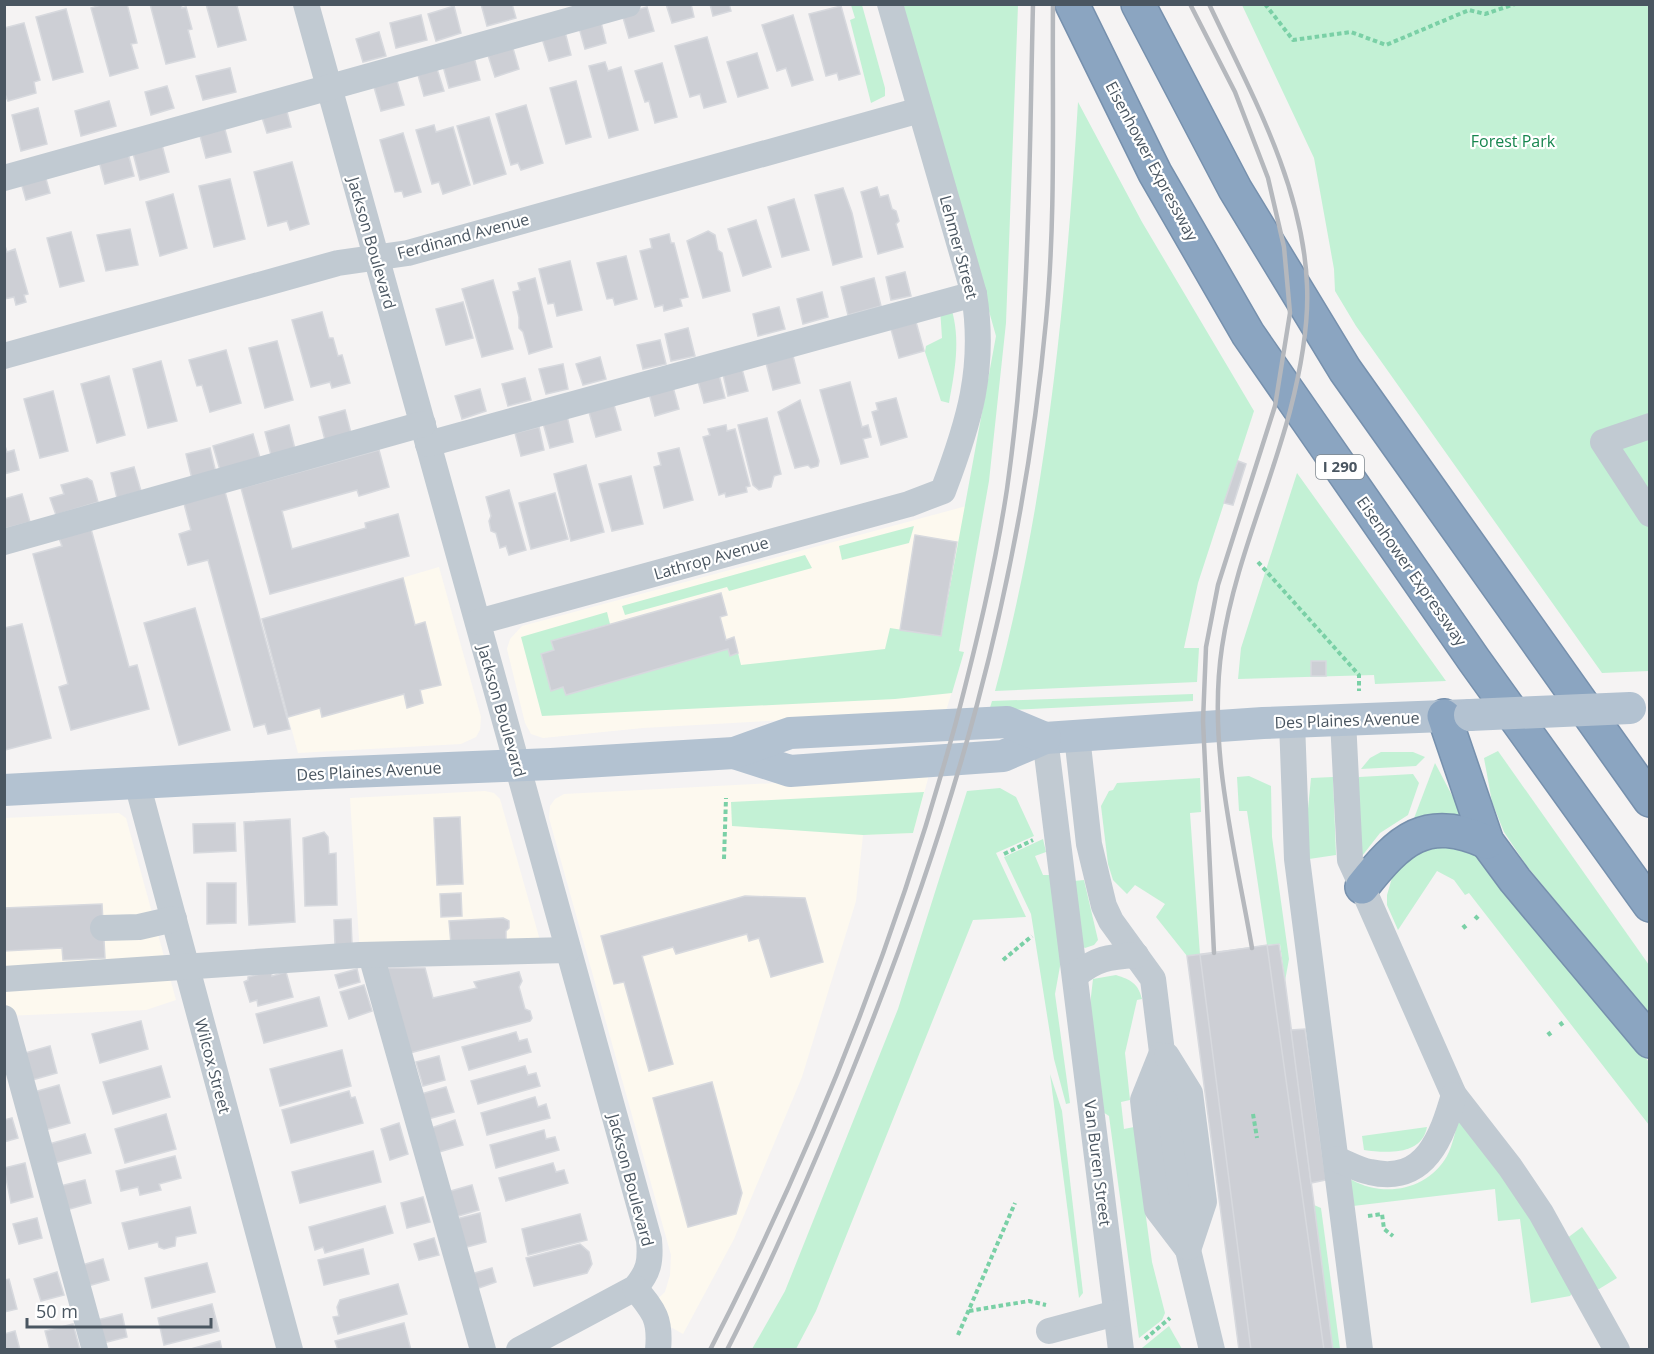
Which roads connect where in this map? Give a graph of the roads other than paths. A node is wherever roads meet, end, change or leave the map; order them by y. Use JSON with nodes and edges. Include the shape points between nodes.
{"nodes":[{"id":1,"x":306,"y":4,"type":"edge"},
{"id":2,"x":628,"y":4,"type":"edge"},
{"id":3,"x":890,"y":4,"type":"edge"},
{"id":4,"x":1072,"y":4,"type":"edge"},
{"id":5,"x":1138,"y":4,"type":"edge"},
{"id":6,"x":329,"y":88,"type":"junction"},
{"id":7,"x":921,"y":110,"type":"junction"},
{"id":8,"x":4,"y":178,"type":"edge"},
{"id":9,"x":376,"y":257,"type":"junction"},
{"id":10,"x":974,"y":294,"type":"junction"},
{"id":11,"x":4,"y":356,"type":"edge"},
{"id":12,"x":1650,"y":426,"type":"edge"},
{"id":13,"x":425,"y":434,"type":"junction"},
{"id":14,"x":943,"y":490,"type":"joint"},
{"id":15,"x":1650,"y":514,"type":"edge"},
{"id":16,"x":4,"y":542,"type":"edge"},
{"id":17,"x":478,"y":622,"type":"junction"},
{"id":18,"x":1640,"y":707,"type":"edge"},
{"id":19,"x":1457,"y":716,"type":"junction"},
{"id":20,"x":1352,"y":720,"type":"junction"},
{"id":21,"x":1292,"y":722,"type":"junction"},
{"id":22,"x":1077,"y":736,"type":"junction"},
{"id":23,"x":1045,"y":738,"type":"junction"},
{"id":24,"x":518,"y":765,"type":"junction"},
{"id":25,"x":136,"y":783,"type":"junction"},
{"id":26,"x":4,"y":789,"type":"edge"},
{"id":27,"x":1650,"y":800,"type":"edge"},
{"id":28,"x":1487,"y":842,"type":"junction"},
{"id":29,"x":1362,"y":887,"type":"junction"},
{"id":30,"x":1650,"y":905,"type":"edge"},
{"id":31,"x":174,"y":919,"type":"junction"},
{"id":32,"x":104,"y":928,"type":"dead end"},
{"id":33,"x":568,"y":950,"type":"junction"},
{"id":34,"x":371,"y":955,"type":"junction"},
{"id":35,"x":1136,"y":955,"type":"junction"},
{"id":36,"x":186,"y":967,"type":"junction"},
{"id":37,"x":1075,"y":976,"type":"junction"},
{"id":38,"x":4,"y":979,"type":"edge"},
{"id":39,"x":4,"y":1018,"type":"edge"},
{"id":40,"x":1650,"y":1041,"type":"edge"},
{"id":41,"x":1163,"y":1050,"type":"junction"},
{"id":42,"x":1454,"y":1095,"type":"junction"},
{"id":43,"x":1336,"y":1159,"type":"junction"},
{"id":44,"x":1188,"y":1250,"type":"junction"},
{"id":45,"x":635,"y":1288,"type":"junction"},
{"id":46,"x":1116,"y":1312,"type":"junction"},
{"id":47,"x":1049,"y":1331,"type":"dead end"},
{"id":48,"x":95,"y":1350,"type":"edge"},
{"id":49,"x":290,"y":1350,"type":"edge"},
{"id":50,"x":483,"y":1350,"type":"edge"},
{"id":51,"x":519,"y":1350,"type":"edge"},
{"id":52,"x":658,"y":1350,"type":"edge"},
{"id":53,"x":1121,"y":1350,"type":"edge"},
{"id":54,"x":1212,"y":1350,"type":"edge"},
{"id":55,"x":1360,"y":1350,"type":"edge"},
{"id":56,"x":1617,"y":1350,"type":"edge"}],
"edges":[{"from":1,"to":6,"type":"street","name":"Jackson Boulevard"},
{"from":2,"to":6,"type":"street"},
{"from":3,"to":7,"type":"street","name":"Lehmer Street"},
{"from":4,"to":30,"type":"highway","name":"Eisenhower Expressway","number":"I 290","via":[[1155,173],[1248,334]]},
{"from":5,"to":27,"type":"highway","via":[[1235,189],[1345,370]]},
{"from":6,"to":8,"type":"street"},
{"from":6,"to":9,"type":"street","name":"Jackson Boulevard"},
{"from":7,"to":9,"type":"street","name":"Ferdinand Avenue","via":[[408,253]]},
{"from":7,"to":10,"type":"street","name":"Lehmer Street"},
{"from":9,"to":11,"type":"street","name":"Ferdinand Avenue","via":[[341,262]]},
{"from":9,"to":13,"type":"street","name":"Jackson Boulevard"},
{"from":10,"to":13,"type":"street"},
{"from":10,"to":14,"type":"street","name":"Lehmer Street","via":[[979,326],[976,386],[963,439]]},
{"from":12,"to":15,"type":"street","via":[[1603,442]]},
{"from":13,"to":16,"type":"street"},
{"from":13,"to":17,"type":"street","name":"Jackson Boulevard"},
{"from":14,"to":17,"type":"street","name":"Lathrop Avenue","via":[[909,504]]},
{"from":17,"to":24,"type":"street","name":"Jackson Boulevard"},
{"from":18,"to":19,"type":"main road","name":"Des Plaines Avenue","bridge":true},
{"from":19,"to":20,"type":"main road","name":"Des Plaines Avenue"},
{"from":19,"to":28,"type":"highway"},
{"from":20,"to":21,"type":"main road","name":"Des Plaines Avenue"},
{"from":20,"to":29,"type":"street","via":[[1350,860]]},
{"from":21,"to":22,"type":"main road","name":"Des Plaines Avenue"},
{"from":21,"to":43,"type":"street","via":[[1297,859]]},
{"from":22,"to":23,"type":"main road","name":"Des Plaines Avenue"},
{"from":22,"to":35,"type":"street","via":[[1096,880],[1111,921]]},
{"from":23,"to":24,"type":"main road","name":"Des Plaines Avenue","via":[[1007,722],[790,733],[734,753]]},
{"from":23,"to":37,"type":"street","name":"Van Buren Street"},
{"from":24,"to":25,"type":"main road","name":"Des Plaines Avenue"},
{"from":24,"to":33,"type":"street","name":"Jackson Boulevard"},
{"from":25,"to":26,"type":"main road","name":"Des Plaines Avenue"},
{"from":25,"to":31,"type":"street","name":"Wilcox Street"},
{"from":28,"to":29,"type":"highway","via":[[1467,833],[1438,830],[1416,835],[1400,843]]},
{"from":28,"to":40,"type":"highway"},
{"from":29,"to":42,"type":"street"},
{"from":31,"to":32,"type":"street","via":[[139,927]]},
{"from":31,"to":36,"type":"street","name":"Wilcox Street"},
{"from":33,"to":34,"type":"street"},
{"from":33,"to":45,"type":"street","name":"Jackson Boulevard","via":[[649,1240],[651,1260],[647,1274]]},
{"from":34,"to":36,"type":"street"},
{"from":34,"to":50,"type":"street"},
{"from":35,"to":37,"type":"street","via":[[1090,963]]},
{"from":35,"to":41,"type":"street","via":[[1153,979]]},
{"from":36,"to":38,"type":"street"},
{"from":36,"to":49,"type":"street","name":"Wilcox Street"},
{"from":37,"to":46,"type":"street","name":"Van Buren Street"},
{"from":39,"to":48,"type":"street"},
{"from":41,"to":44,"type":"street","via":[[1190,1093],[1204,1202]]},
{"from":41,"to":44,"type":"street","via":[[1143,1100],[1145,1118],[1157,1209]]},
{"from":42,"to":43,"type":"street","via":[[1439,1142],[1424,1160],[1402,1171],[1378,1174]]},
{"from":42,"to":56,"type":"street","via":[[1541,1213]]},
{"from":43,"to":55,"type":"street"},
{"from":44,"to":54,"type":"street"},
{"from":45,"to":51,"type":"street"},
{"from":45,"to":52,"type":"street","via":[[658,1320]]},
{"from":46,"to":47,"type":"street"},
{"from":46,"to":53,"type":"street","name":"Van Buren Street"}]}
